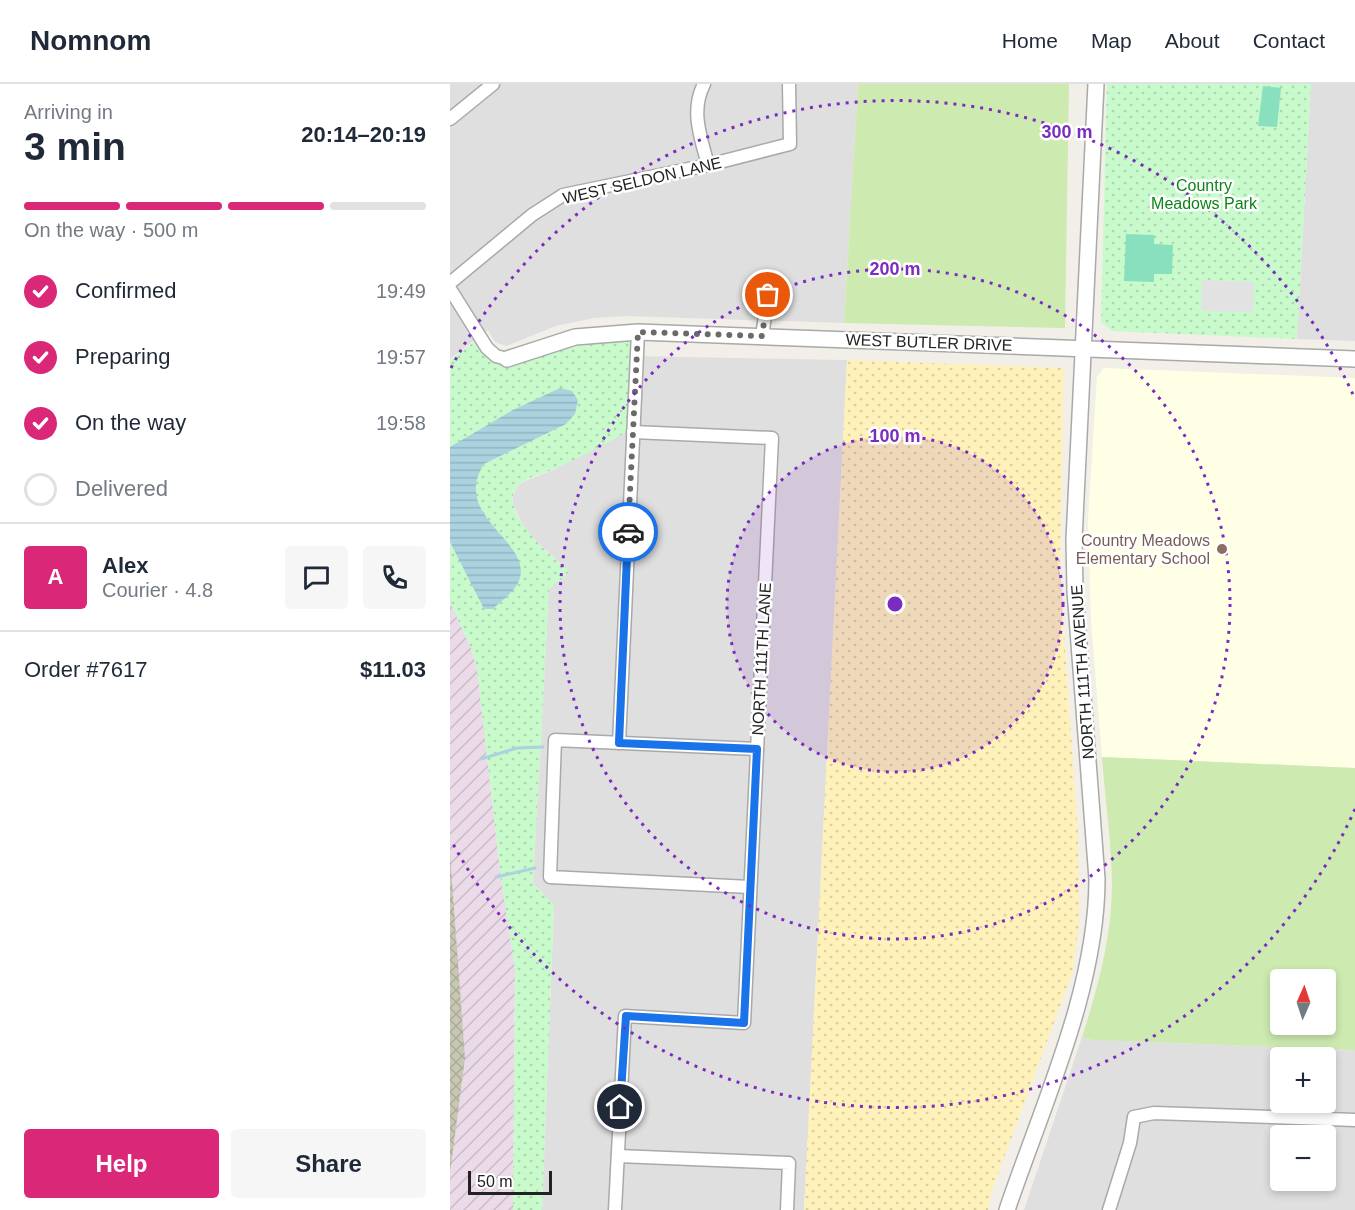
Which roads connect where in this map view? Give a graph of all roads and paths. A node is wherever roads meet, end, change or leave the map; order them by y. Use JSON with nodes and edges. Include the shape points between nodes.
{"nodes":[{"id":1,"x":493,"y":84,"type":"edge"},
{"id":2,"x":704,"y":84,"type":"edge"},
{"id":3,"x":789,"y":84,"type":"edge"},
{"id":4,"x":1096,"y":84,"type":"edge"},
{"id":5,"x":450,"y":119,"type":"edge"},
{"id":6,"x":708,"y":165,"type":"junction"},
{"id":7,"x":771,"y":277,"type":"dead end"},
{"id":8,"x":450,"y":283,"type":"edge"},
{"id":9,"x":450,"y":289,"type":"edge"},
{"id":10,"x":638,"y":332,"type":"junction"},
{"id":11,"x":762,"y":336,"type":"junction"},
{"id":12,"x":1083,"y":348,"type":"junction"},
{"id":13,"x":507,"y":359,"type":"joint"},
{"id":14,"x":1355,"y":359,"type":"edge"},
{"id":15,"x":633,"y":432,"type":"junction"},
{"id":16,"x":619,"y":743,"type":"junction"},
{"id":17,"x":757,"y":749,"type":"junction"},
{"id":18,"x":750,"y":887,"type":"junction"},
{"id":19,"x":1355,"y":1120,"type":"edge"},
{"id":20,"x":618,"y":1156,"type":"junction"},
{"id":21,"x":615,"y":1210,"type":"edge"},
{"id":22,"x":787,"y":1210,"type":"edge"},
{"id":23,"x":1007,"y":1210,"type":"edge"},
{"id":24,"x":1109,"y":1210,"type":"edge"}],
"edges":[{"from":1,"to":5,"type":"street"},
{"from":2,"to":6,"type":"street","via":[[698,95],[697,118]]},
{"from":3,"to":6,"type":"street","name":"WEST SELDON LANE","via":[[790,144]]},
{"from":4,"to":12,"type":"street","name":"NORTH 111TH AVENUE"},
{"from":6,"to":8,"type":"street","name":"WEST SELDON LANE","via":[[563,195],[532,215]]},
{"from":7,"to":11,"type":"street"},
{"from":9,"to":13,"type":"street","via":[[488,348]]},
{"from":10,"to":11,"type":"street","name":"WEST BUTLER DRIVE"},
{"from":10,"to":13,"type":"street","name":"WEST BUTLER DRIVE","via":[[575,337]]},
{"from":10,"to":15,"type":"street"},
{"from":11,"to":12,"type":"street","name":"WEST BUTLER DRIVE"},
{"from":12,"to":14,"type":"street","name":"WEST BUTLER DRIVE"},
{"from":12,"to":23,"type":"street","name":"NORTH 111TH AVENUE","via":[[1075,591],[1097,879],[1095,915],[1084,985]]},
{"from":15,"to":16,"type":"street"},
{"from":15,"to":17,"type":"street","name":"NORTH 111TH LANE","via":[[772,438]]},
{"from":16,"to":17,"type":"street"},
{"from":16,"to":18,"type":"street","via":[[555,740],[550,876]]},
{"from":17,"to":18,"type":"street","name":"NORTH 111TH LANE"},
{"from":18,"to":20,"type":"street","name":"NORTH 111TH LANE","via":[[744,1023],[626,1016]]},
{"from":19,"to":24,"type":"street","via":[[1154,1113],[1134,1118]]},
{"from":20,"to":21,"type":"street"},
{"from":20,"to":22,"type":"street","via":[[789,1163]]}]}
